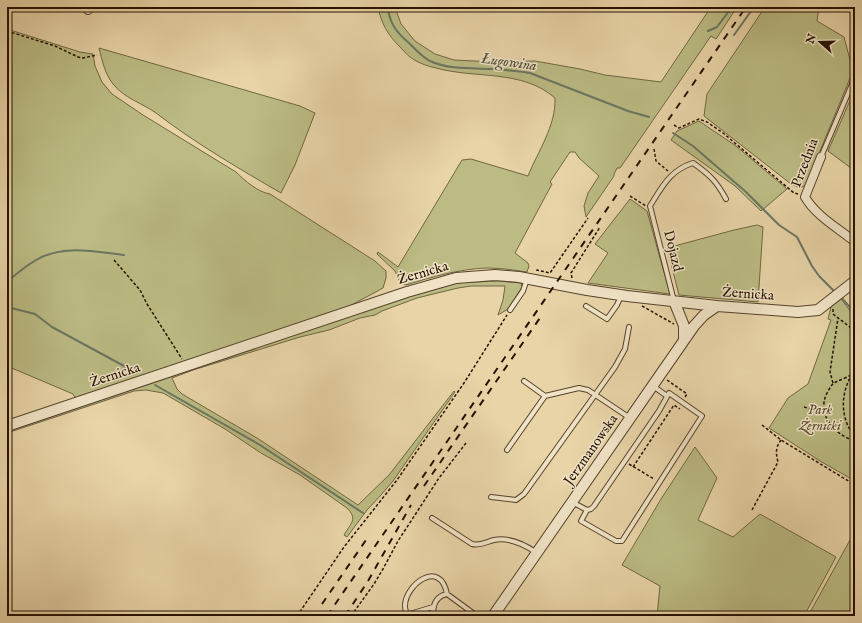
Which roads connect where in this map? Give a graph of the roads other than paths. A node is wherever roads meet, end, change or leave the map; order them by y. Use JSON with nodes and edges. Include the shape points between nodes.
{"nodes":[{"id":1,"x":855,"y":77,"type":"edge"},
{"id":2,"x":821,"y":157,"type":"joint"},
{"id":3,"x":726,"y":199,"type":"dead end"},
{"id":4,"x":855,"y":242,"type":"edge"},
{"id":5,"x":527,"y":278,"type":"junction"},
{"id":6,"x":855,"y":281,"type":"edge"},
{"id":7,"x":621,"y":296,"type":"junction"},
{"id":8,"x":674,"y":301,"type":"junction"},
{"id":9,"x":586,"y":306,"type":"dead end"},
{"id":10,"x":717,"y":306,"type":"junction"},
{"id":11,"x":510,"y":310,"type":"road end"},
{"id":12,"x":629,"y":327,"type":"dead end"},
{"id":13,"x":684,"y":340,"type":"junction"},
{"id":14,"x":524,"y":381,"type":"dead end"},
{"id":15,"x":653,"y":386,"type":"junction"},
{"id":16,"x":596,"y":394,"type":"junction"},
{"id":17,"x":545,"y":396,"type":"junction"},
{"id":18,"x":667,"y":396,"type":"junction"},
{"id":19,"x":630,"y":418,"type":"junction"},
{"id":20,"x":7,"y":426,"type":"edge"},
{"id":21,"x":507,"y":450,"type":"dead end"},
{"id":22,"x":491,"y":497,"type":"dead end"},
{"id":23,"x":572,"y":502,"type":"junction"},
{"id":24,"x":586,"y":510,"type":"junction"},
{"id":25,"x":432,"y":518,"type":"dead end"},
{"id":26,"x":537,"y":553,"type":"junction"},
{"id":27,"x":447,"y":594,"type":"junction"},
{"id":28,"x":433,"y":608,"type":"junction"},
{"id":29,"x":405,"y":615,"type":"edge"},
{"id":30,"x":436,"y":616,"type":"edge"},
{"id":31,"x":477,"y":616,"type":"edge"},
{"id":32,"x":493,"y":616,"type":"edge"}],
"edges":[{"from":1,"to":2,"type":"lane","name":"Przednia"},
{"from":2,"to":4,"type":"street","name":"Przednia","via":[[805,197],[820,215]]},
{"from":3,"to":8,"type":"lane","name":"Dojazd","via":[[712,178],[693,164],[672,174],[650,206]]},
{"from":5,"to":7,"type":"street","name":"Żernicka"},
{"from":5,"to":11,"type":"lane","via":[[523,291]]},
{"from":5,"to":20,"type":"street","name":"Żernicka","via":[[480,275],[447,280]]},
{"from":6,"to":10,"type":"street","name":"Żernicka","via":[[834,301],[818,310],[808,312]]},
{"from":7,"to":8,"type":"street","name":"Żernicka"},
{"from":7,"to":9,"type":"lane","via":[[607,319]]},
{"from":8,"to":10,"type":"street","name":"Żernicka"},
{"from":8,"to":13,"type":"street","via":[[684,326]]},
{"from":10,"to":13,"type":"street","name":"Jerzmanowska","via":[[698,320]]},
{"from":12,"to":16,"type":"lane","via":[[625,349]]},
{"from":13,"to":15,"type":"street","name":"Jerzmanowska"},
{"from":14,"to":17,"type":"lane"},
{"from":15,"to":18,"type":"lane"},
{"from":15,"to":19,"type":"street","name":"Jerzmanowska"},
{"from":16,"to":17,"type":"lane","via":[[579,388]]},
{"from":16,"to":19,"type":"lane"},
{"from":16,"to":22,"type":"lane","via":[[524,494],[516,500]]},
{"from":17,"to":21,"type":"lane"},
{"from":18,"to":24,"type":"lane","via":[[594,506]]},
{"from":18,"to":24,"type":"lane","via":[[669,393],[702,416],[622,541],[616,541],[581,520]]},
{"from":19,"to":23,"type":"street","name":"Jerzmanowska"},
{"from":23,"to":24,"type":"lane"},
{"from":23,"to":26,"type":"street","name":"Jerzmanowska"},
{"from":25,"to":26,"type":"lane","via":[[472,544],[508,540],[518,542]]},
{"from":26,"to":32,"type":"street","name":"Jerzmanowska"},
{"from":27,"to":28,"type":"lane","via":[[436,600]]},
{"from":27,"to":29,"type":"lane","via":[[442,580],[433,576],[424,578],[408,595]]},
{"from":27,"to":31,"type":"lane"},
{"from":28,"to":29,"type":"lane"},
{"from":28,"to":30,"type":"lane","via":[[433,614]]}]}
